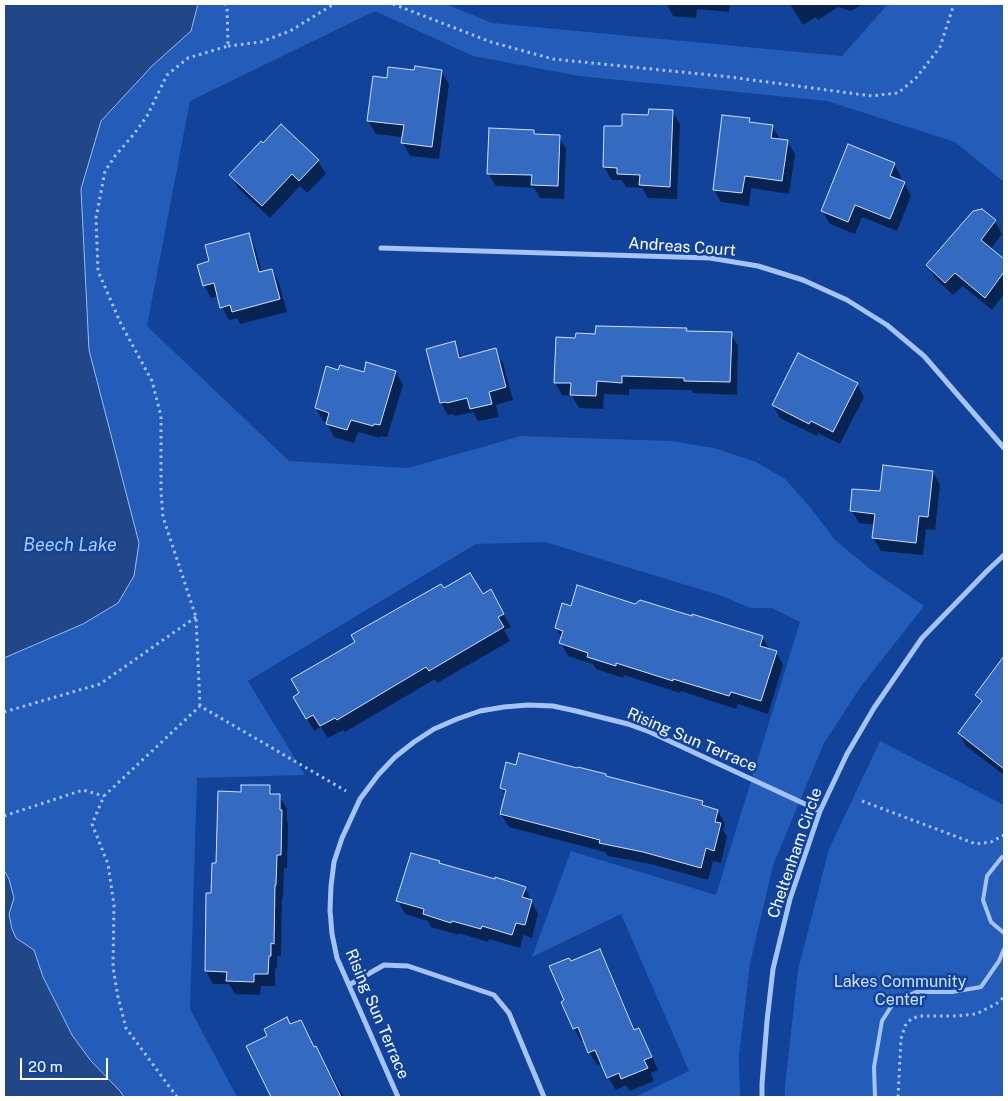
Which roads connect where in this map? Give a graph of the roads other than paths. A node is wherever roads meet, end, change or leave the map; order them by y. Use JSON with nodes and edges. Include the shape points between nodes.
{"nodes":[{"id":1,"x":381,"y":248,"type":"dead end"},
{"id":2,"x":1004,"y":448,"type":"edge"},
{"id":3,"x":1004,"y":555,"type":"edge"},
{"id":4,"x":820,"y":811,"type":"junction"},
{"id":5,"x":1004,"y":857,"type":"edge"},
{"id":6,"x":1004,"y":933,"type":"edge"},
{"id":7,"x":1004,"y":949,"type":"edge"},
{"id":8,"x":349,"y":984,"type":"junction"},
{"id":9,"x":398,"y":1097,"type":"edge"},
{"id":10,"x":544,"y":1097,"type":"edge"},
{"id":11,"x":762,"y":1097,"type":"edge"},
{"id":12,"x":875,"y":1097,"type":"edge"}],
"edges":[{"from":1,"to":2,"type":"street","name":"Andreas Court","via":[[710,258],[758,266],[804,280],[847,300],[924,356]]},
{"from":3,"to":4,"type":"street","name":"Cheltenham Circle","via":[[922,638],[847,754]]},
{"from":4,"to":8,"type":"street","name":"Rising Sun Terrace","via":[[628,724],[552,706],[528,705],[480,711],[457,719],[434,729],[395,757],[360,799],[342,838],[334,862],[330,910],[337,958]]},
{"from":4,"to":11,"type":"street","name":"Cheltenham Circle","via":[[790,899],[772,969]]},
{"from":5,"to":6,"type":"lane","via":[[987,876],[983,900],[991,922]]},
{"from":7,"to":12,"type":"lane","via":[[981,987],[952,992],[916,992],[894,1002],[882,1021],[874,1066]]},
{"from":8,"to":9,"type":"street","name":"Rising Sun Terrace"},
{"from":8,"to":10,"type":"street","via":[[384,965],[408,966],[494,995],[509,1013]]}]}
